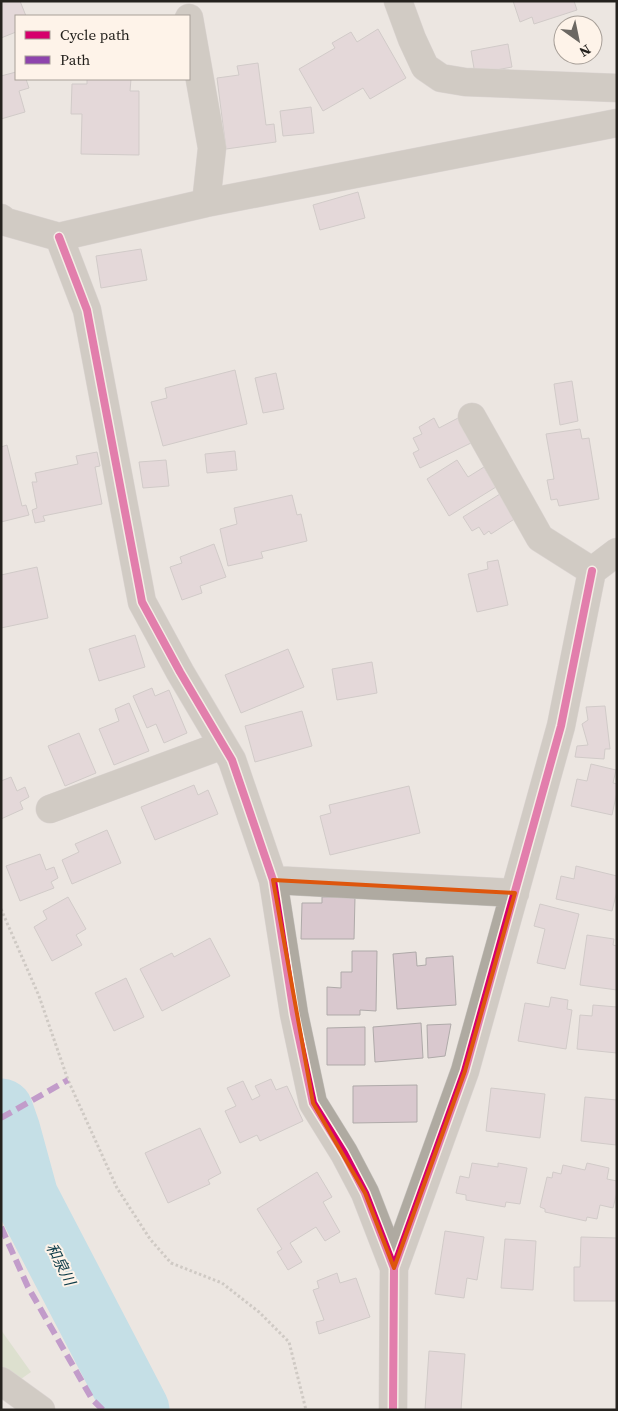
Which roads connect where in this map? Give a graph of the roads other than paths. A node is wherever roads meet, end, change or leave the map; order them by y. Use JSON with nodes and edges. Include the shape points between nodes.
{"nodes":[{"id":1,"x":186,"y":1,"type":"edge"},
{"id":2,"x":398,"y":1,"type":"edge"},
{"id":3,"x":189,"y":15,"type":"edge"},
{"id":4,"x":190,"y":23,"type":"edge"},
{"id":5,"x":617,"y":88,"type":"edge"},
{"id":6,"x":617,"y":123,"type":"edge"},
{"id":7,"x":206,"y":203,"type":"junction"},
{"id":8,"x":1,"y":218,"type":"edge"},
{"id":9,"x":59,"y":237,"type":"junction"},
{"id":10,"x":472,"y":418,"type":"dead end"},
{"id":11,"x":617,"y":552,"type":"edge"},
{"id":12,"x":592,"y":571,"type":"junction"},
{"id":13,"x":223,"y":745,"type":"junction"},
{"id":14,"x":50,"y":809,"type":"dead end"},
{"id":15,"x":273,"y":880,"type":"junction"},
{"id":16,"x":515,"y":893,"type":"junction"},
{"id":17,"x":394,"y":1268,"type":"junction"},
{"id":18,"x":1,"y":1382,"type":"edge"},
{"id":19,"x":41,"y":1410,"type":"edge"},
{"id":20,"x":393,"y":1410,"type":"edge"}],
"edges":[{"from":1,"to":3,"type":"street"},
{"from":2,"to":5,"type":"street","via":[[425,67],[441,78],[465,82]]},
{"from":4,"to":7,"type":"street","via":[[212,148]]},
{"from":6,"to":7,"type":"street"},
{"from":7,"to":9,"type":"street"},
{"from":8,"to":9,"type":"street"},
{"from":9,"to":13,"type":"street","via":[[87,310],[142,602]]},
{"from":10,"to":12,"type":"street","via":[[540,538]]},
{"from":11,"to":12,"type":"street"},
{"from":12,"to":16,"type":"street","via":[[561,726]]},
{"from":13,"to":14,"type":"street"},
{"from":13,"to":15,"type":"street","via":[[232,760]]},
{"from":15,"to":16,"type":"street"},
{"from":15,"to":17,"type":"street","via":[[294,1014],[313,1103],[365,1193]]},
{"from":16,"to":17,"type":"street","via":[[465,1071]]},
{"from":17,"to":20,"type":"street"},
{"from":18,"to":19,"type":"street"}]}
